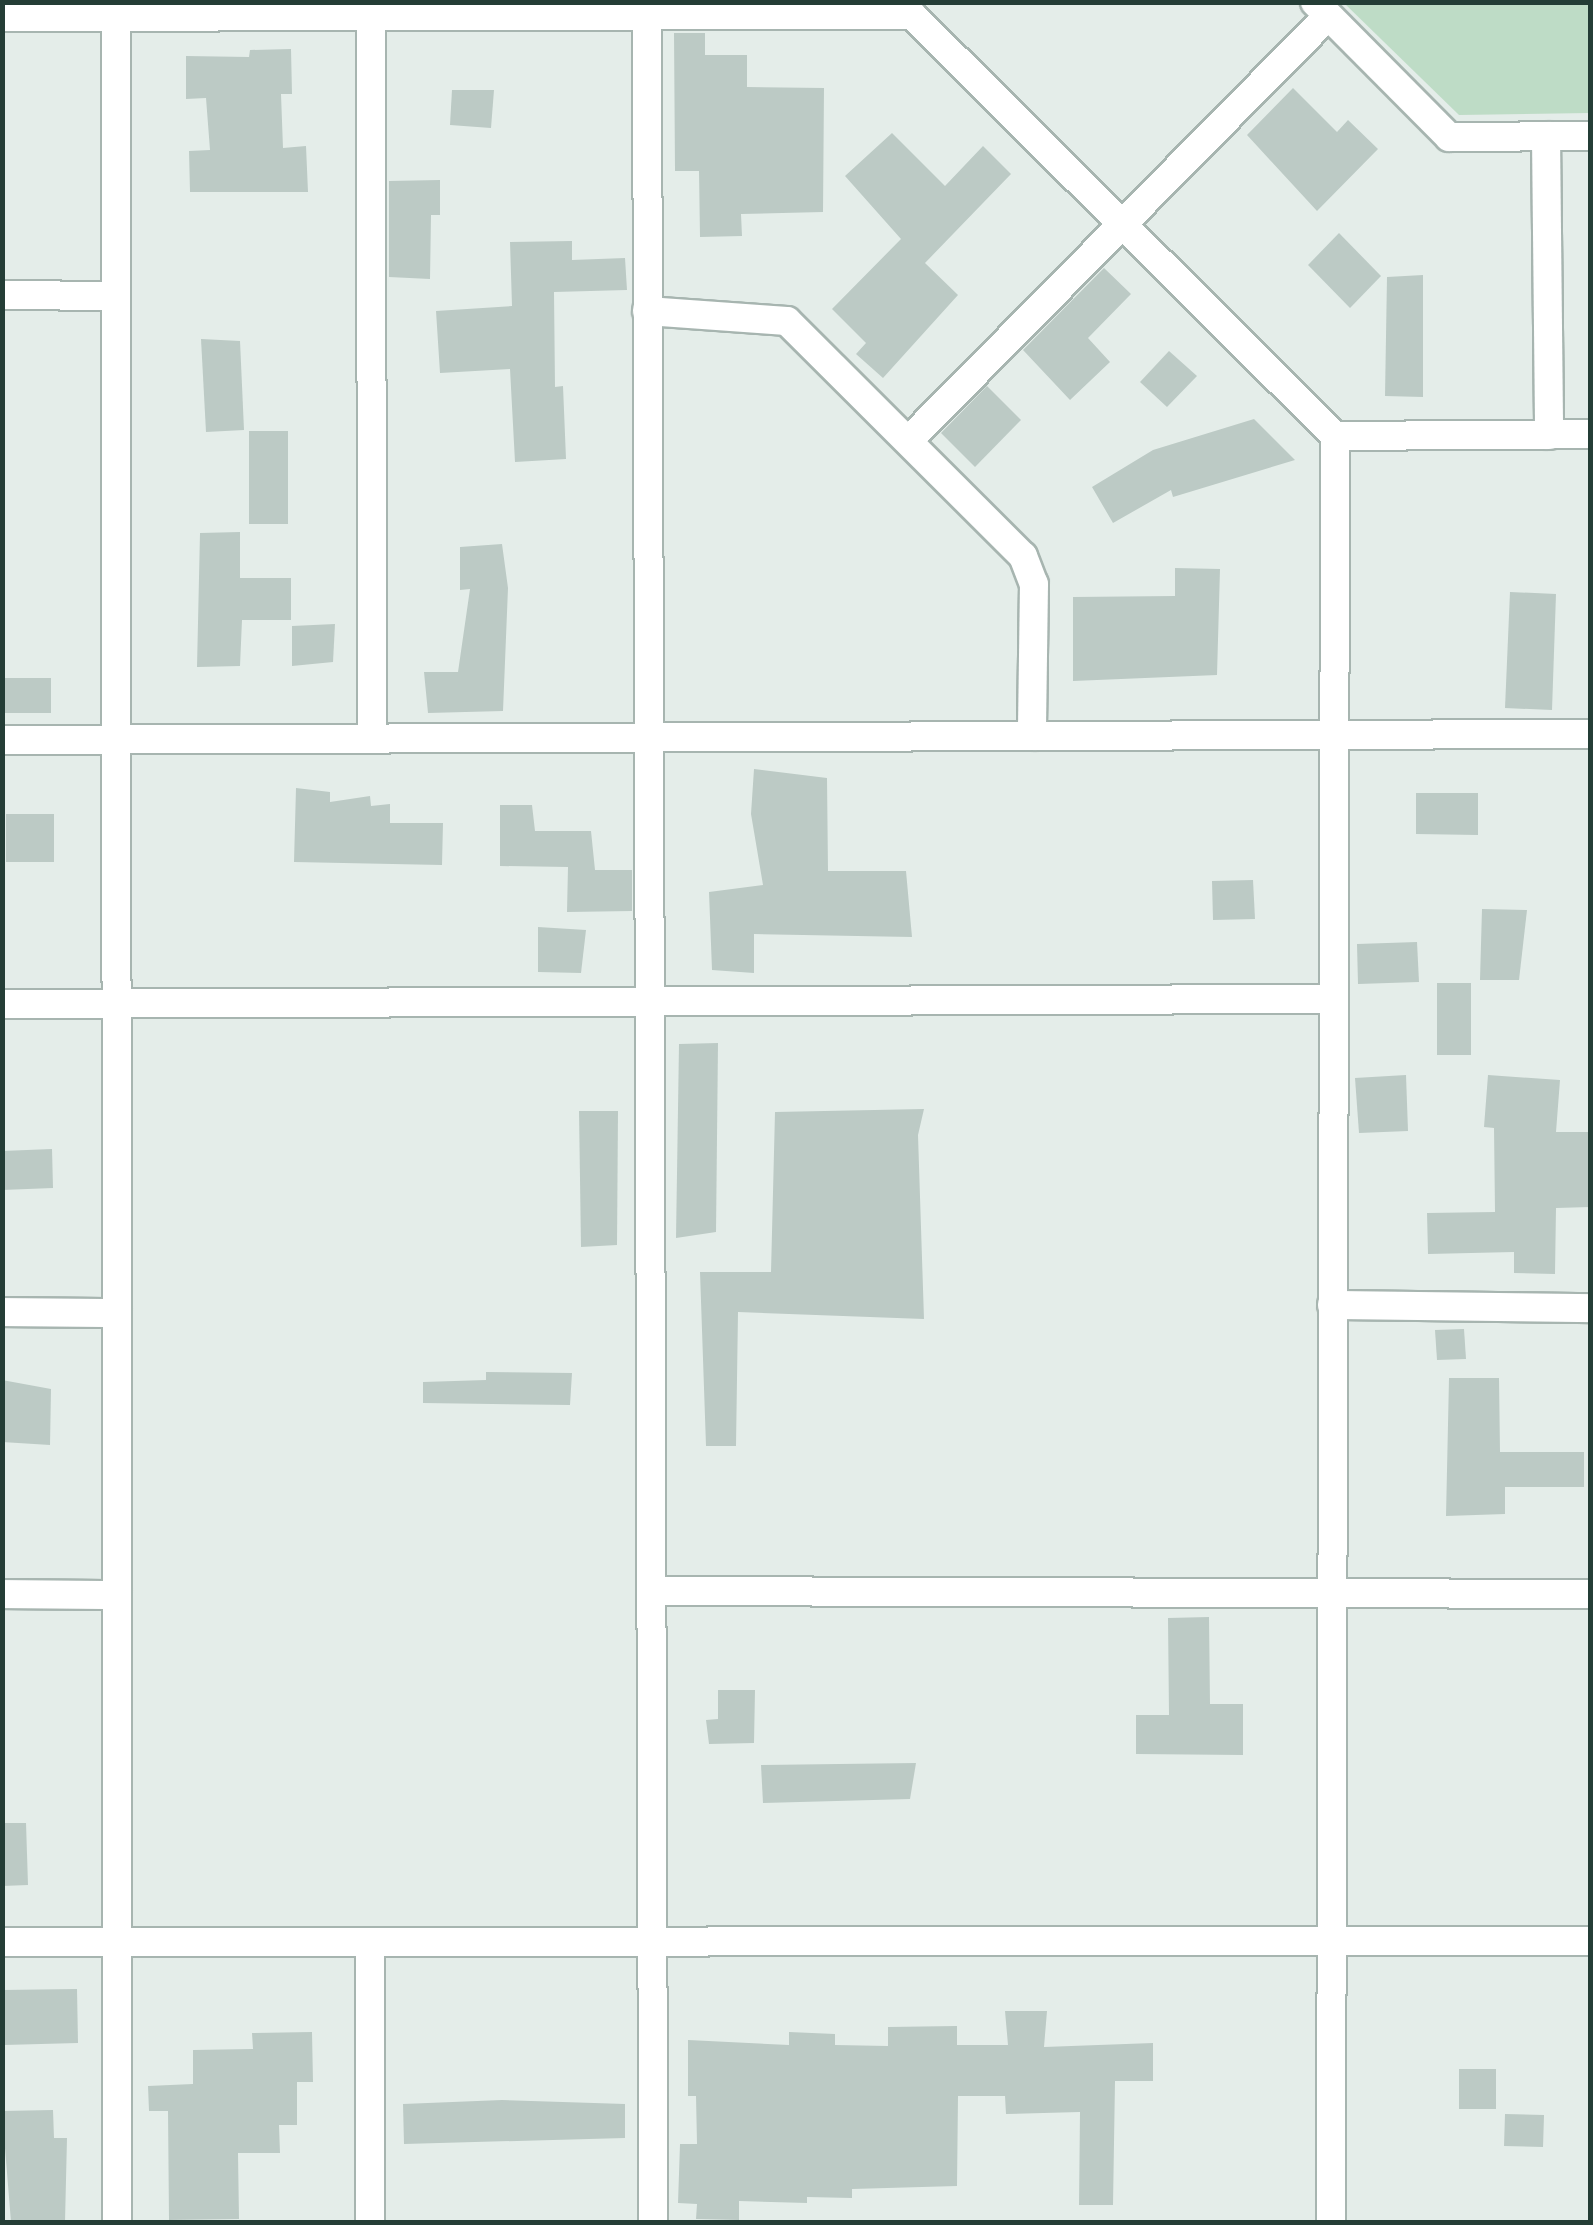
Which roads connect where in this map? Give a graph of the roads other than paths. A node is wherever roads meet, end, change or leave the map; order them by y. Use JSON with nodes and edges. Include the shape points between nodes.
{"nodes":[{"id":1,"x":912,"y":9,"type":"edge"},
{"id":2,"x":1321,"y":9,"type":"edge"},
{"id":3,"x":116,"y":10,"type":"edge"},
{"id":4,"x":647,"y":15,"type":"junction"},
{"id":5,"x":371,"y":16,"type":"junction"},
{"id":6,"x":2,"y":17,"type":"edge"},
{"id":7,"x":1546,"y":136,"type":"junction"},
{"id":8,"x":1590,"y":136,"type":"edge"},
{"id":9,"x":1123,"y":226,"type":"junction"},
{"id":10,"x":2,"y":296,"type":"edge"},
{"id":11,"x":116,"y":296,"type":"junction"},
{"id":12,"x":648,"y":311,"type":"junction"},
{"id":13,"x":1590,"y":434,"type":"edge"},
{"id":14,"x":1549,"y":435,"type":"junction"},
{"id":15,"x":1334,"y":436,"type":"junction"},
{"id":16,"x":911,"y":438,"type":"junction"},
{"id":17,"x":1334,"y":734,"type":"junction"},
{"id":18,"x":1590,"y":734,"type":"edge"},
{"id":19,"x":1032,"y":736,"type":"junction"},
{"id":20,"x":648,"y":738,"type":"junction"},
{"id":21,"x":372,"y":739,"type":"junction"},
{"id":22,"x":2,"y":740,"type":"edge"},
{"id":23,"x":116,"y":740,"type":"junction"},
{"id":24,"x":1333,"y":999,"type":"junction"},
{"id":25,"x":650,"y":1001,"type":"junction"},
{"id":26,"x":116,"y":1003,"type":"junction"},
{"id":27,"x":2,"y":1004,"type":"edge"},
{"id":28,"x":1332,"y":1305,"type":"junction"},
{"id":29,"x":1590,"y":1308,"type":"edge"},
{"id":30,"x":2,"y":1312,"type":"edge"},
{"id":31,"x":117,"y":1312,"type":"junction"},
{"id":32,"x":651,"y":1591,"type":"junction"},
{"id":33,"x":1332,"y":1593,"type":"junction"},
{"id":34,"x":2,"y":1594,"type":"edge"},
{"id":35,"x":1590,"y":1594,"type":"edge"},
{"id":36,"x":117,"y":1595,"type":"junction"},
{"id":37,"x":1332,"y":1941,"type":"junction"},
{"id":38,"x":1590,"y":1941,"type":"edge"},
{"id":39,"x":2,"y":1942,"type":"edge"},
{"id":40,"x":117,"y":1942,"type":"junction"},
{"id":41,"x":370,"y":1942,"type":"junction"},
{"id":42,"x":652,"y":1942,"type":"junction"},
{"id":43,"x":117,"y":2222,"type":"edge"},
{"id":44,"x":370,"y":2222,"type":"edge"},
{"id":45,"x":653,"y":2222,"type":"edge"},
{"id":46,"x":1331,"y":2222,"type":"edge"}],
"edges":[{"from":1,"to":4,"type":"street"},
{"from":1,"to":9,"type":"street"},
{"from":2,"to":7,"type":"street","via":[[1449,137]]},
{"from":2,"to":9,"type":"street"},
{"from":3,"to":5,"type":"street"},
{"from":3,"to":6,"type":"street"},
{"from":3,"to":11,"type":"street"},
{"from":4,"to":5,"type":"street"},
{"from":4,"to":12,"type":"street"},
{"from":5,"to":21,"type":"street"},
{"from":7,"to":8,"type":"street"},
{"from":7,"to":14,"type":"street"},
{"from":9,"to":15,"type":"street"},
{"from":9,"to":16,"type":"street"},
{"from":10,"to":11,"type":"street"},
{"from":11,"to":23,"type":"street"},
{"from":12,"to":16,"type":"street","via":[[788,321]]},
{"from":12,"to":20,"type":"street"},
{"from":13,"to":14,"type":"street"},
{"from":14,"to":15,"type":"street"},
{"from":15,"to":17,"type":"street"},
{"from":16,"to":19,"type":"street","via":[[1031,570]]},
{"from":17,"to":18,"type":"street"},
{"from":17,"to":19,"type":"street"},
{"from":17,"to":24,"type":"street"},
{"from":19,"to":20,"type":"street"},
{"from":20,"to":21,"type":"street"},
{"from":20,"to":25,"type":"street"},
{"from":21,"to":23,"type":"street"},
{"from":22,"to":23,"type":"street"},
{"from":23,"to":26,"type":"street"},
{"from":24,"to":25,"type":"street"},
{"from":24,"to":28,"type":"street"},
{"from":25,"to":26,"type":"street"},
{"from":25,"to":32,"type":"street"},
{"from":26,"to":27,"type":"street"},
{"from":26,"to":31,"type":"street"},
{"from":28,"to":29,"type":"street"},
{"from":28,"to":33,"type":"street"},
{"from":30,"to":31,"type":"street"},
{"from":31,"to":36,"type":"street"},
{"from":32,"to":33,"type":"street"},
{"from":32,"to":42,"type":"street"},
{"from":33,"to":35,"type":"street"},
{"from":33,"to":37,"type":"street"},
{"from":34,"to":36,"type":"street"},
{"from":36,"to":40,"type":"street"},
{"from":37,"to":38,"type":"street"},
{"from":37,"to":42,"type":"street"},
{"from":37,"to":46,"type":"street"},
{"from":39,"to":40,"type":"street"},
{"from":40,"to":41,"type":"street"},
{"from":40,"to":43,"type":"street"},
{"from":41,"to":42,"type":"street"},
{"from":41,"to":44,"type":"street"},
{"from":42,"to":45,"type":"street"}]}
